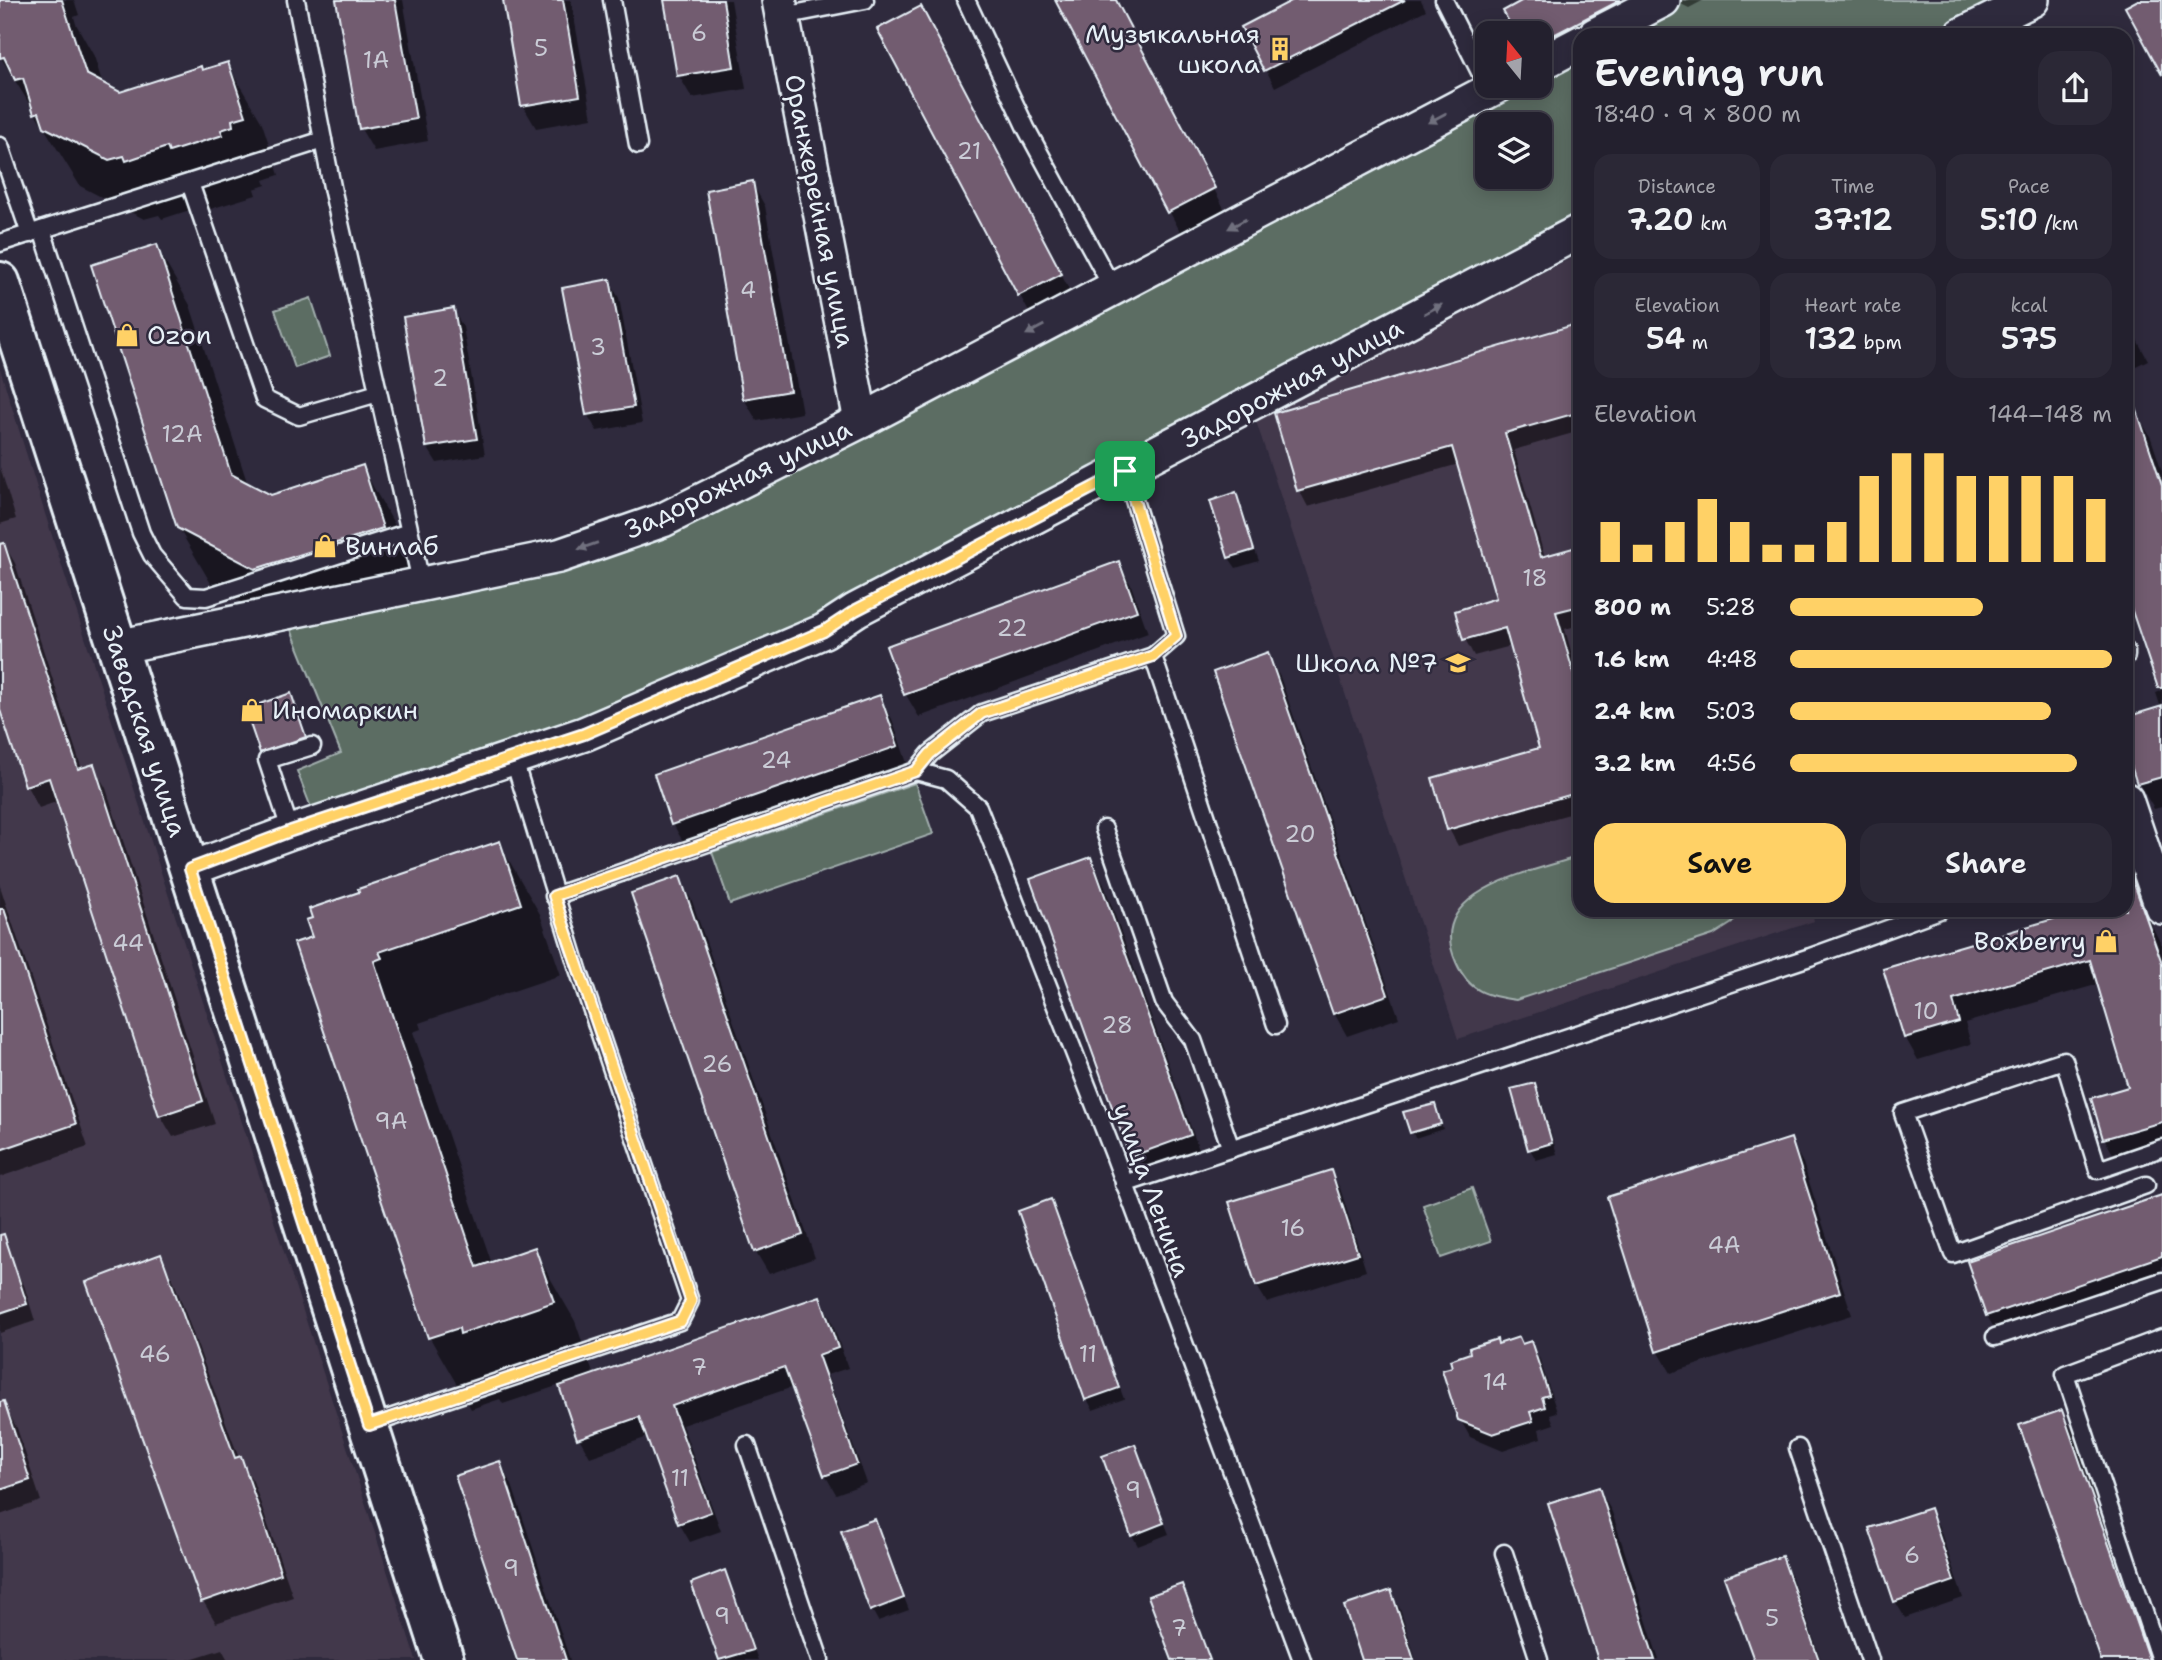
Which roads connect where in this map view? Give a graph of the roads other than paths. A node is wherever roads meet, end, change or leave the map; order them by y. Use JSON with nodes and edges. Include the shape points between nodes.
{"nodes":[{"id":1,"x":296,"y":0,"type":"edge"},
{"id":2,"x":611,"y":0,"type":"edge"},
{"id":3,"x":865,"y":0,"type":"edge"},
{"id":4,"x":967,"y":0,"type":"edge"},
{"id":5,"x":1444,"y":0,"type":"edge"},
{"id":6,"x":1662,"y":0,"type":"edge"},
{"id":7,"x":2032,"y":0,"type":"edge"},
{"id":8,"x":781,"y":8,"type":"edge"},
{"id":9,"x":1608,"y":28,"type":"edge"},
{"id":10,"x":1975,"y":28,"type":"edge"},
{"id":11,"x":1573,"y":47,"type":"edge"},
{"id":12,"x":1475,"y":56,"type":"edge"},
{"id":13,"x":1552,"y":58,"type":"edge"},
{"id":14,"x":1475,"y":98,"type":"edge"},
{"id":15,"x":323,"y":141,"type":"junction"},
{"id":16,"x":638,"y":145,"type":"dead end"},
{"id":17,"x":0,"y":146,"type":"edge"},
{"id":18,"x":190,"y":183,"type":"junction"},
{"id":19,"x":36,"y":232,"type":"junction"},
{"id":20,"x":1573,"y":235,"type":"edge"},
{"id":21,"x":0,"y":243,"type":"edge"},
{"id":22,"x":0,"y":282,"type":"edge"},
{"id":23,"x":1113,"y":289,"type":"junction"},
{"id":24,"x":378,"y":393,"type":"junction"},
{"id":25,"x":861,"y":421,"type":"junction"},
{"id":26,"x":1125,"y":471,"type":"junction"},
{"id":27,"x":409,"y":532,"type":"junction"},
{"id":28,"x":422,"y":586,"type":"junction"},
{"id":29,"x":117,"y":647,"type":"junction"},
{"id":30,"x":1153,"y":656,"type":"junction"},
{"id":31,"x":312,"y":746,"type":"dead end"},
{"id":32,"x":513,"y":757,"type":"junction"},
{"id":33,"x":916,"y":771,"type":"junction"},
{"id":34,"x":2133,"y":817,"type":"edge"},
{"id":35,"x":1104,"y":829,"type":"dead end"},
{"id":36,"x":291,"y":831,"type":"junction"},
{"id":37,"x":2142,"y":839,"type":"edge"},
{"id":38,"x":190,"y":869,"type":"junction"},
{"id":39,"x":554,"y":896,"type":"junction"},
{"id":40,"x":2162,"y":907,"type":"edge"},
{"id":41,"x":1921,"y":917,"type":"edge"},
{"id":42,"x":1276,"y":1025,"type":"dead end"},
{"id":43,"x":1231,"y":1149,"type":"junction"},
{"id":44,"x":2162,"y":1149,"type":"edge"},
{"id":45,"x":1124,"y":1184,"type":"junction"},
{"id":46,"x":2147,"y":1185,"type":"dead end"},
{"id":47,"x":2162,"y":1281,"type":"edge"},
{"id":48,"x":1995,"y":1337,"type":"dead end"},
{"id":49,"x":2162,"y":1338,"type":"edge"},
{"id":50,"x":369,"y":1425,"type":"junction"},
{"id":51,"x":747,"y":1445,"type":"dead end"},
{"id":52,"x":1798,"y":1448,"type":"dead end"},
{"id":53,"x":1504,"y":1553,"type":"dead end"},
{"id":54,"x":444,"y":1660,"type":"edge"},
{"id":55,"x":820,"y":1660,"type":"edge"},
{"id":56,"x":1302,"y":1660,"type":"edge"},
{"id":57,"x":1539,"y":1660,"type":"edge"},
{"id":58,"x":1870,"y":1660,"type":"edge"},
{"id":59,"x":2160,"y":1660,"type":"edge"}],
"edges":[{"from":1,"to":15,"type":"lane"},
{"from":2,"to":16,"type":"lane"},
{"from":3,"to":8,"type":"lane"},
{"from":4,"to":23,"type":"lane","via":[[1026,128]]},
{"from":5,"to":12,"type":"lane"},
{"from":6,"to":9,"type":"street"},
{"from":7,"to":10,"type":"street"},
{"from":8,"to":25,"type":"street","name":"Оранжерейная улица"},
{"from":11,"to":13,"type":"street"},
{"from":14,"to":23,"type":"street","name":"Задорожная улица","one_way":true},
{"from":15,"to":18,"type":"lane"},
{"from":15,"to":24,"type":"lane"},
{"from":17,"to":19,"type":"lane"},
{"from":18,"to":19,"type":"lane"},
{"from":18,"to":24,"type":"lane","via":[[264,399],[299,416]]},
{"from":19,"to":21,"type":"lane"},
{"from":19,"to":27,"type":"lane","via":[[141,533],[152,555],[187,596],[206,597]]},
{"from":26,"to":20,"type":"street","name":"Задорожная улица","one_way":true},
{"from":22,"to":29,"type":"street","name":"Заводская улица"},
{"from":23,"to":25,"type":"street","name":"Задорожная улица","one_way":true},
{"from":24,"to":27,"type":"lane"},
{"from":25,"to":28,"type":"street","name":"Задорожная улица","one_way":true,"via":[[663,520],[559,556]]},
{"from":26,"to":30,"type":"lane","via":[[1176,636]]},
{"from":26,"to":32,"type":"street","name":"Задорожная улица","via":[[856,610],[824,631],[584,734]]},
{"from":27,"to":28,"type":"lane"},
{"from":28,"to":29,"type":"street","name":"Задорожная улица"},
{"from":29,"to":38,"type":"street","name":"Заводская улица"},
{"from":30,"to":33,"type":"lane","via":[[982,713],[930,754]]},
{"from":30,"to":42,"type":"lane"},
{"from":31,"to":36,"type":"lane","via":[[267,760]]},
{"from":32,"to":36,"type":"street","name":"Задорожная улица"},
{"from":32,"to":39,"type":"lane"},
{"from":33,"to":39,"type":"lane"},
{"from":33,"to":45,"type":"lane","name":"улица Ленина","via":[[946,779],[978,807]]},
{"from":34,"to":37,"type":"street"},
{"from":35,"to":43,"type":"lane","via":[[1164,1002],[1193,1040]]},
{"from":36,"to":38,"type":"street","name":"Задорожная улица"},
{"from":37,"to":40,"type":"street"},
{"from":38,"to":50,"type":"street","name":"Заводская улица"},
{"from":39,"to":50,"type":"lane","via":[[691,1301],[681,1321]]},
{"from":41,"to":43,"type":"lane"},
{"from":43,"to":45,"type":"lane"},
{"from":44,"to":46,"type":"lane","via":[[2098,1170],[2064,1060],[1903,1113],[1952,1254]]},
{"from":45,"to":56,"type":"lane","name":"улица Ленина"},
{"from":47,"to":48,"type":"lane"},
{"from":49,"to":59,"type":"lane","via":[[2066,1374]]},
{"from":50,"to":54,"type":"street","name":"Заводская улица"},
{"from":51,"to":55,"type":"lane"},
{"from":52,"to":58,"type":"lane"},
{"from":53,"to":57,"type":"lane"}]}
